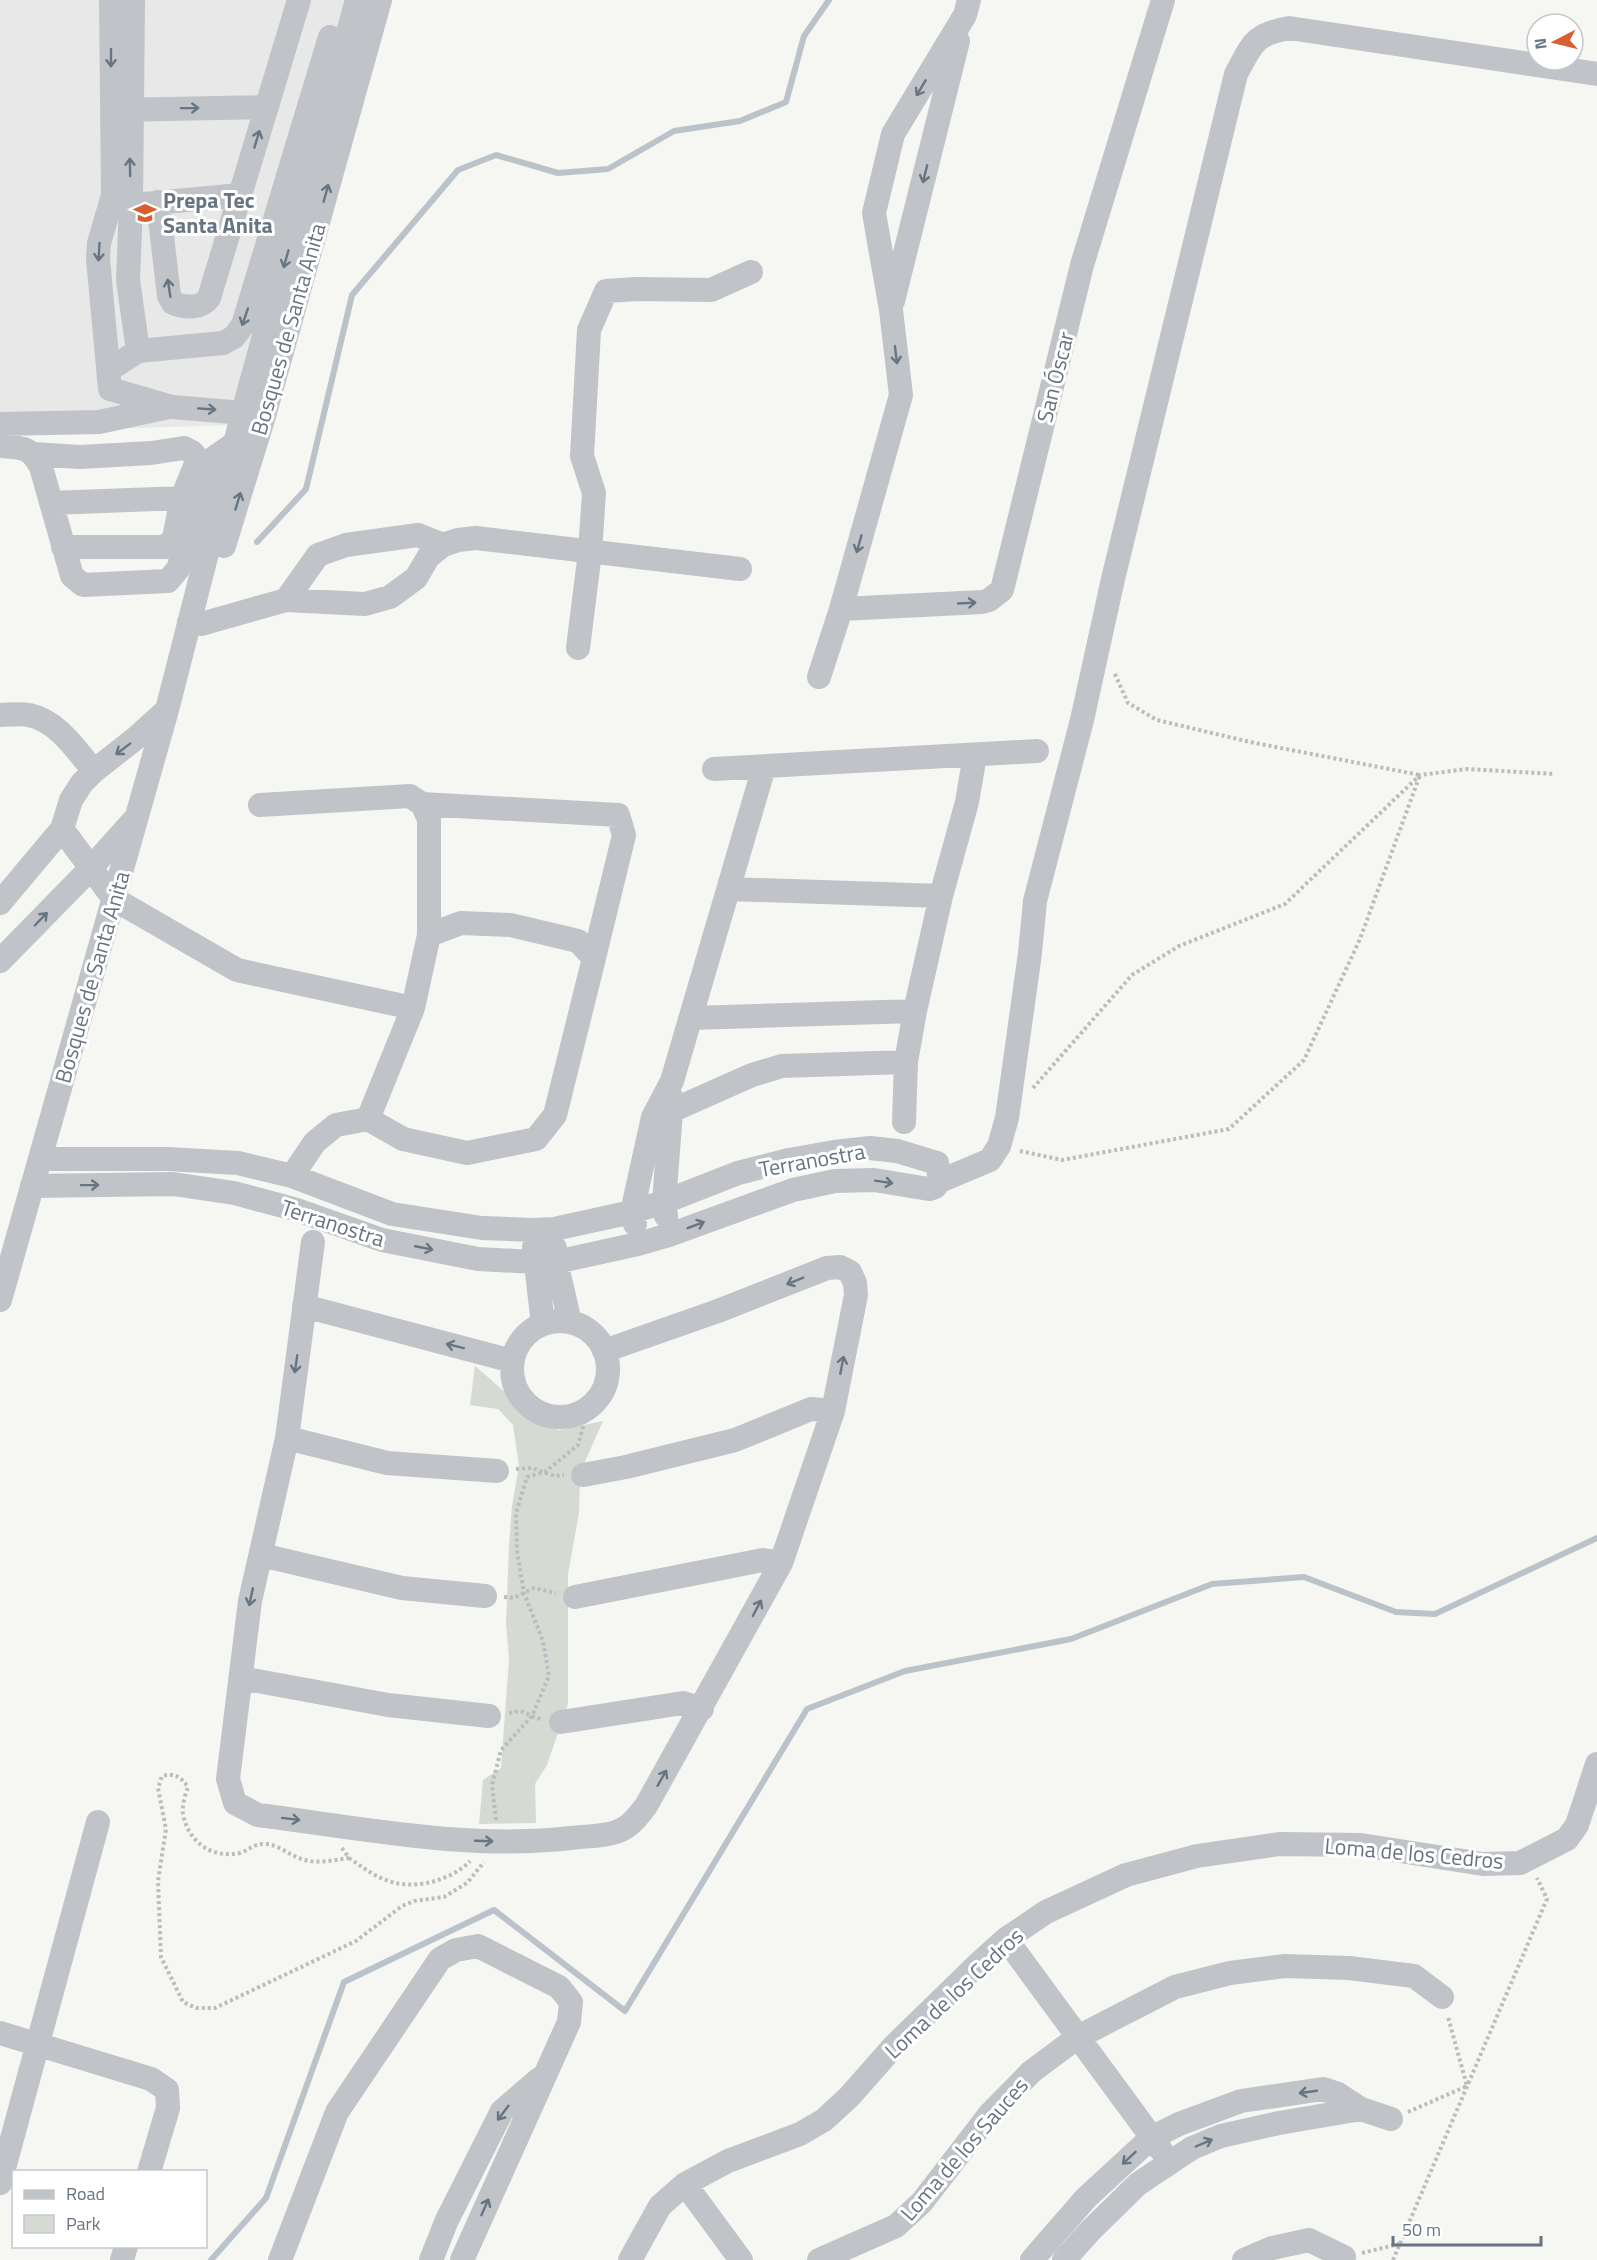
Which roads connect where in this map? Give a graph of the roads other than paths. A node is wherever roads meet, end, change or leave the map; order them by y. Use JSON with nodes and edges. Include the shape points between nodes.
{"nodes":[{"id":1,"x":111,"y":0,"type":"edge"},
{"id":2,"x":133,"y":0,"type":"edge"},
{"id":3,"x":299,"y":0,"type":"edge"},
{"id":4,"x":341,"y":0,"type":"edge"},
{"id":5,"x":357,"y":0,"type":"edge"},
{"id":6,"x":380,"y":0,"type":"edge"},
{"id":7,"x":1161,"y":2,"type":"edge"},
{"id":8,"x":967,"y":8,"type":"edge"},
{"id":9,"x":1597,"y":74,"type":"edge"},
{"id":10,"x":331,"y":99,"type":"junction"},
{"id":11,"x":267,"y":107,"type":"junction"},
{"id":12,"x":121,"y":110,"type":"junction"},
{"id":13,"x":240,"y":195,"type":"junction"},
{"id":14,"x":122,"y":200,"type":"junction"},
{"id":15,"x":158,"y":202,"type":"junction"},
{"id":16,"x":751,"y":272,"type":"dead end"},
{"id":17,"x":891,"y":310,"type":"junction"},
{"id":18,"x":138,"y":351,"type":"junction"},
{"id":19,"x":110,"y":380,"type":"junction"},
{"id":20,"x":172,"y":406,"type":"junction"},
{"id":21,"x":254,"y":414,"type":"junction"},
{"id":22,"x":99,"y":422,"type":"junction"},
{"id":23,"x":0,"y":424,"type":"edge"},
{"id":24,"x":235,"y":443,"type":"junction"},
{"id":25,"x":0,"y":446,"type":"edge"},
{"id":26,"x":34,"y":454,"type":"junction"},
{"id":27,"x":182,"y":498,"type":"junction"},
{"id":28,"x":51,"y":503,"type":"junction"},
{"id":29,"x":443,"y":545,"type":"junction"},
{"id":30,"x":63,"y":547,"type":"junction"},
{"id":31,"x":590,"y":552,"type":"junction"},
{"id":32,"x":740,"y":569,"type":"dead end"},
{"id":33,"x":286,"y":600,"type":"junction"},
{"id":34,"x":840,"y":609,"type":"junction"},
{"id":35,"x":195,"y":623,"type":"junction"},
{"id":36,"x":578,"y":648,"type":"dead end"},
{"id":37,"x":819,"y":677,"type":"dead end"},
{"id":38,"x":167,"y":710,"type":"junction"},
{"id":39,"x":0,"y":715,"type":"edge"},
{"id":40,"x":1037,"y":751,"type":"dead end"},
{"id":41,"x":975,"y":755,"type":"junction"},
{"id":42,"x":764,"y":767,"type":"junction"},
{"id":43,"x":714,"y":769,"type":"dead end"},
{"id":44,"x":94,"y":771,"type":"junction"},
{"id":45,"x":422,"y":804,"type":"junction"},
{"id":46,"x":261,"y":805,"type":"dead end"},
{"id":47,"x":136,"y":817,"type":"junction"},
{"id":48,"x":62,"y":830,"type":"junction"},
{"id":49,"x":91,"y":867,"type":"junction"},
{"id":50,"x":729,"y":889,"type":"junction"},
{"id":51,"x":941,"y":896,"type":"junction"},
{"id":52,"x":114,"y":899,"type":"junction"},
{"id":53,"x":0,"y":903,"type":"edge"},
{"id":54,"x":429,"y":935,"type":"junction"},
{"id":55,"x":594,"y":958,"type":"junction"},
{"id":56,"x":0,"y":961,"type":"edge"},
{"id":57,"x":413,"y":1008,"type":"junction"},
{"id":58,"x":915,"y":1011,"type":"junction"},
{"id":59,"x":691,"y":1018,"type":"junction"},
{"id":60,"x":906,"y":1062,"type":"junction"},
{"id":61,"x":662,"y":1114,"type":"junction"},
{"id":62,"x":368,"y":1119,"type":"junction"},
{"id":63,"x":903,"y":1122,"type":"dead end"},
{"id":64,"x":40,"y":1159,"type":"junction"},
{"id":65,"x":292,"y":1176,"type":"junction"},
{"id":66,"x":940,"y":1180,"type":"junction"},
{"id":67,"x":32,"y":1186,"type":"junction"},
{"id":68,"x":664,"y":1202,"type":"junction"},
{"id":69,"x":632,"y":1212,"type":"junction"},
{"id":70,"x":544,"y":1229,"type":"junction"},
{"id":71,"x":669,"y":1235,"type":"junction"},
{"id":72,"x":313,"y":1242,"type":"dead end"},
{"id":73,"x":639,"y":1244,"type":"junction"},
{"id":74,"x":545,"y":1262,"type":"junction"},
{"id":75,"x":0,"y":1300,"type":"edge"},
{"id":76,"x":304,"y":1306,"type":"junction"},
{"id":77,"x":570,"y":1322,"type":"junction"},
{"id":78,"x":543,"y":1324,"type":"junction"},
{"id":79,"x":604,"y":1351,"type":"junction"},
{"id":80,"x":512,"y":1360,"type":"junction"},
{"id":81,"x":833,"y":1411,"type":"junction"},
{"id":82,"x":287,"y":1438,"type":"junction"},
{"id":83,"x":497,"y":1472,"type":"road end"},
{"id":84,"x":583,"y":1475,"type":"road end"},
{"id":85,"x":261,"y":1555,"type":"junction"},
{"id":86,"x":781,"y":1563,"type":"junction"},
{"id":87,"x":485,"y":1596,"type":"road end"},
{"id":88,"x":575,"y":1597,"type":"road end"},
{"id":89,"x":241,"y":1678,"type":"junction"},
{"id":90,"x":702,"y":1709,"type":"junction"},
{"id":91,"x":489,"y":1716,"type":"road end"},
{"id":92,"x":561,"y":1722,"type":"road end"},
{"id":93,"x":1597,"y":1764,"type":"edge"},
{"id":94,"x":98,"y":1822,"type":"dead end"},
{"id":95,"x":1006,"y":1939,"type":"junction"},
{"id":96,"x":1442,"y":1997,"type":"road end"},
{"id":97,"x":0,"y":2033,"type":"edge"},
{"id":98,"x":1078,"y":2037,"type":"junction"},
{"id":99,"x":38,"y":2044,"type":"junction"},
{"id":100,"x":545,"y":2073,"type":"junction"},
{"id":101,"x":1361,"y":2109,"type":"junction"},
{"id":102,"x":1391,"y":2119,"type":"road end"},
{"id":103,"x":1151,"y":2138,"type":"junction"},
{"id":104,"x":1172,"y":2162,"type":"junction"},
{"id":105,"x":150,"y":2170,"type":"edge"},
{"id":106,"x":0,"y":2183,"type":"edge"},
{"id":107,"x":685,"y":2184,"type":"junction"},
{"id":108,"x":1344,"y":2257,"type":"road end"},
{"id":109,"x":280,"y":2260,"type":"edge"},
{"id":110,"x":431,"y":2260,"type":"edge"},
{"id":111,"x":462,"y":2260,"type":"edge"},
{"id":112,"x":630,"y":2260,"type":"edge"},
{"id":113,"x":741,"y":2260,"type":"edge"},
{"id":114,"x":819,"y":2260,"type":"edge"},
{"id":115,"x":1032,"y":2260,"type":"edge"},
{"id":116,"x":1064,"y":2260,"type":"edge"},
{"id":117,"x":1244,"y":2260,"type":"edge"}],
"edges":[{"from":1,"to":12,"type":"street","one_way":true},
{"from":2,"to":12,"type":"street"},
{"from":3,"to":11,"type":"street"},
{"from":4,"to":10,"type":"street"},
{"from":5,"to":10,"type":"street","name":"Bosques de Santa Anita"},
{"from":6,"to":10,"type":"street","name":"Bosques de Santa Anita"},
{"from":34,"to":7,"type":"street","name":"San Óscar","one_way":true,"via":[[982,602],[1002,590],[1082,265]]},
{"from":8,"to":17,"type":"street","one_way":true},
{"from":8,"to":17,"type":"street","one_way":true,"via":[[890,145],[874,213]]},
{"from":9,"to":66,"type":"street","via":[[1289,28],[1268,32],[1253,42],[1236,74],[1080,731],[1035,901],[1007,1118],[999,1146],[990,1160]]},
{"from":10,"to":18,"type":"street","one_way":true,"via":[[243,325],[234,337],[223,343]]},
{"from":10,"to":21,"type":"street","name":"Bosques de Santa Anita"},
{"from":12,"to":11,"type":"street","one_way":true},
{"from":13,"to":11,"type":"street","one_way":true},
{"from":12,"to":14,"type":"street"},
{"from":13,"to":15,"type":"street"},
{"from":13,"to":15,"type":"street","one_way":true,"via":[[209,298],[198,306],[181,306],[169,296]]},
{"from":14,"to":15,"type":"street"},
{"from":14,"to":18,"type":"street"},
{"from":14,"to":19,"type":"street","one_way":true,"via":[[99,243]]},
{"from":16,"to":31,"type":"street","via":[[711,290],[606,291],[589,330],[582,456],[594,493]]},
{"from":17,"to":34,"type":"street","one_way":true,"via":[[901,395]]},
{"from":18,"to":19,"type":"street"},
{"from":19,"to":20,"type":"street"},
{"from":19,"to":22,"type":"street","via":[[108,407]]},
{"from":20,"to":21,"type":"street","one_way":true},
{"from":20,"to":22,"type":"street"},
{"from":21,"to":24,"type":"street","name":"Bosques de Santa Anita"},
{"from":35,"to":21,"type":"street","name":"Bosques de Santa Anita","one_way":true},
{"from":22,"to":23,"type":"street"},
{"from":24,"to":30,"type":"street","via":[[212,459],[178,569],[168,580],[83,585],[72,576]]},
{"from":24,"to":35,"type":"street","name":"Bosques de Santa Anita"},
{"from":25,"to":26,"type":"street","via":[[22,448]]},
{"from":26,"to":27,"type":"street","via":[[80,457],[184,448],[198,459]]},
{"from":26,"to":28,"type":"street"},
{"from":27,"to":28,"type":"street"},
{"from":27,"to":30,"type":"street","via":[[174,538],[166,547]]},
{"from":28,"to":30,"type":"street"},
{"from":29,"to":31,"type":"street","via":[[476,538]]},
{"from":29,"to":33,"type":"street","via":[[429,556],[416,578],[390,597],[365,604]]},
{"from":29,"to":33,"type":"street","via":[[418,536],[346,545],[318,555]]},
{"from":31,"to":32,"type":"street"},
{"from":31,"to":36,"type":"street"},
{"from":33,"to":35,"type":"street"},
{"from":34,"to":37,"type":"street"},
{"from":35,"to":38,"type":"street","name":"Bosques de Santa Anita","via":[[180,652]]},
{"from":38,"to":44,"type":"street","one_way":true},
{"from":38,"to":47,"type":"street","name":"Bosques de Santa Anita"},
{"from":39,"to":44,"type":"street","via":[[39,718],[61,732]]},
{"from":40,"to":41,"type":"street"},
{"from":41,"to":42,"type":"street"},
{"from":41,"to":51,"type":"street"},
{"from":42,"to":43,"type":"street"},
{"from":42,"to":50,"type":"street"},
{"from":44,"to":48,"type":"street","via":[[71,800]]},
{"from":45,"to":46,"type":"street","via":[[410,796]]},
{"from":45,"to":54,"type":"street","via":[[429,819]]},
{"from":45,"to":55,"type":"street","via":[[618,815],[624,835]]},
{"from":47,"to":49,"type":"street"},
{"from":47,"to":52,"type":"street","name":"Bosques de Santa Anita"},
{"from":48,"to":49,"type":"street"},
{"from":48,"to":53,"type":"street"},
{"from":49,"to":52,"type":"street"},
{"from":56,"to":49,"type":"street","one_way":true},
{"from":50,"to":51,"type":"street"},
{"from":50,"to":59,"type":"street"},
{"from":51,"to":58,"type":"street"},
{"from":52,"to":57,"type":"street","via":[[237,970]]},
{"from":52,"to":64,"type":"street","name":"Bosques de Santa Anita"},
{"from":54,"to":55,"type":"street","via":[[461,923],[510,925],[578,941]]},
{"from":54,"to":57,"type":"street"},
{"from":55,"to":62,"type":"street","via":[[555,1115],[536,1139],[466,1153],[403,1139]]},
{"from":57,"to":62,"type":"street"},
{"from":58,"to":59,"type":"street"},
{"from":58,"to":60,"type":"street"},
{"from":59,"to":61,"type":"street"},
{"from":60,"to":61,"type":"street","via":[[782,1066]]},
{"from":60,"to":63,"type":"street"},
{"from":61,"to":68,"type":"street"},
{"from":61,"to":69,"type":"street"},
{"from":62,"to":65,"type":"street","via":[[336,1125],[315,1142]]},
{"from":64,"to":65,"type":"street","name":"Terranostra","via":[[238,1163]]},
{"from":64,"to":67,"type":"street","name":"Bosques de Santa Anita"},
{"from":65,"to":70,"type":"street","name":"Terranostra","via":[[392,1214],[482,1228]]},
{"from":66,"to":68,"type":"street","name":"Terranostra","via":[[937,1163],[870,1148],[789,1160],[738,1173]]},
{"from":71,"to":66,"type":"street","name":"Terranostra","one_way":true,"via":[[793,1190],[835,1181],[874,1180],[929,1189]]},
{"from":67,"to":74,"type":"street","name":"Terranostra","one_way":true,"via":[[173,1184],[234,1193],[382,1240],[478,1259]]},
{"from":67,"to":75,"type":"street","name":"Bosques de Santa Anita"},
{"from":68,"to":69,"type":"street","name":"Terranostra"},
{"from":68,"to":71,"type":"street"},
{"from":69,"to":70,"type":"street","name":"Terranostra"},
{"from":69,"to":73,"type":"street"},
{"from":70,"to":74,"type":"street"},
{"from":71,"to":73,"type":"street","name":"Terranostra"},
{"from":72,"to":76,"type":"street"},
{"from":73,"to":74,"type":"street","name":"Terranostra"},
{"from":74,"to":77,"type":"street"},
{"from":74,"to":78,"type":"street"},
{"from":80,"to":76,"type":"street","one_way":true},
{"from":76,"to":82,"type":"street","one_way":true},
{"from":77,"to":78,"type":"street"},
{"from":77,"to":79,"type":"street","via":[[591,1332]]},
{"from":78,"to":80,"type":"street","via":[[528,1332]]},
{"from":79,"to":80,"type":"street","via":[[608,1377],[597,1400],[570,1417],[551,1418],[520,1397],[512,1380]]},
{"from":81,"to":79,"type":"street","one_way":true,"via":[[856,1295],[850,1272],[840,1268],[827,1268]]},
{"from":81,"to":84,"type":"street","via":[[811,1409],[735,1440]]},
{"from":81,"to":86,"type":"street"},
{"from":82,"to":83,"type":"street","via":[[387,1463]]},
{"from":82,"to":85,"type":"street"},
{"from":85,"to":87,"type":"street","via":[[402,1588]]},
{"from":85,"to":89,"type":"street","one_way":true,"via":[[250,1601]]},
{"from":86,"to":88,"type":"street","via":[[763,1560]]},
{"from":90,"to":86,"type":"street","one_way":true},
{"from":89,"to":90,"type":"street","one_way":true,"via":[[228,1779],[236,1803],[258,1815],[460,1840],[549,1840],[615,1833],[629,1826],[646,1806]]},
{"from":89,"to":91,"type":"street","via":[[388,1705]]},
{"from":90,"to":92,"type":"street","via":[[683,1703]]},
{"from":93,"to":95,"type":"street","name":"Loma de los Cedros","via":[[1577,1825],[1567,1839],[1520,1863],[1483,1864],[1361,1845],[1279,1844],[1197,1856],[1126,1875],[1046,1912]]},
{"from":94,"to":99,"type":"street"},
{"from":95,"to":98,"type":"street"},
{"from":95,"to":107,"type":"street","name":"Loma de los Cedros","via":[[894,2046],[824,2120]]},
{"from":96,"to":98,"type":"street","name":"Loma de los Sauces","via":[[1414,1976],[1349,1968],[1285,1966],[1230,1972],[1175,1987]]},
{"from":97,"to":99,"type":"street"},
{"from":98,"to":103,"type":"street"},
{"from":98,"to":114,"type":"street","name":"Loma de los Sauces","via":[[1031,2072],[989,2115],[921,2202],[896,2226]]},
{"from":99,"to":105,"type":"street","via":[[151,2079],[167,2090],[168,2109]]},
{"from":99,"to":106,"type":"street"},
{"from":100,"to":109,"type":"street","via":[[569,2022],[571,2002],[559,1988],[478,1946],[456,1950],[440,1959],[337,2112]]},
{"from":100,"to":110,"type":"street","one_way":true,"via":[[502,2111]]},
{"from":111,"to":100,"type":"street","one_way":true},
{"from":101,"to":102,"type":"street"},
{"from":101,"to":103,"type":"street","one_way":true,"via":[[1338,2094],[1323,2090],[1252,2099]]},
{"from":104,"to":101,"type":"street","one_way":true,"via":[[1221,2136]]},
{"from":103,"to":104,"type":"street"},
{"from":103,"to":115,"type":"street","one_way":true,"via":[[1086,2198]]},
{"from":104,"to":116,"type":"street","via":[[1138,2184]]},
{"from":107,"to":112,"type":"street","name":"Loma de los Cedros","via":[[660,2206]]},
{"from":107,"to":113,"type":"street"},
{"from":108,"to":117,"type":"street","via":[[1310,2240],[1272,2248]]}]}
